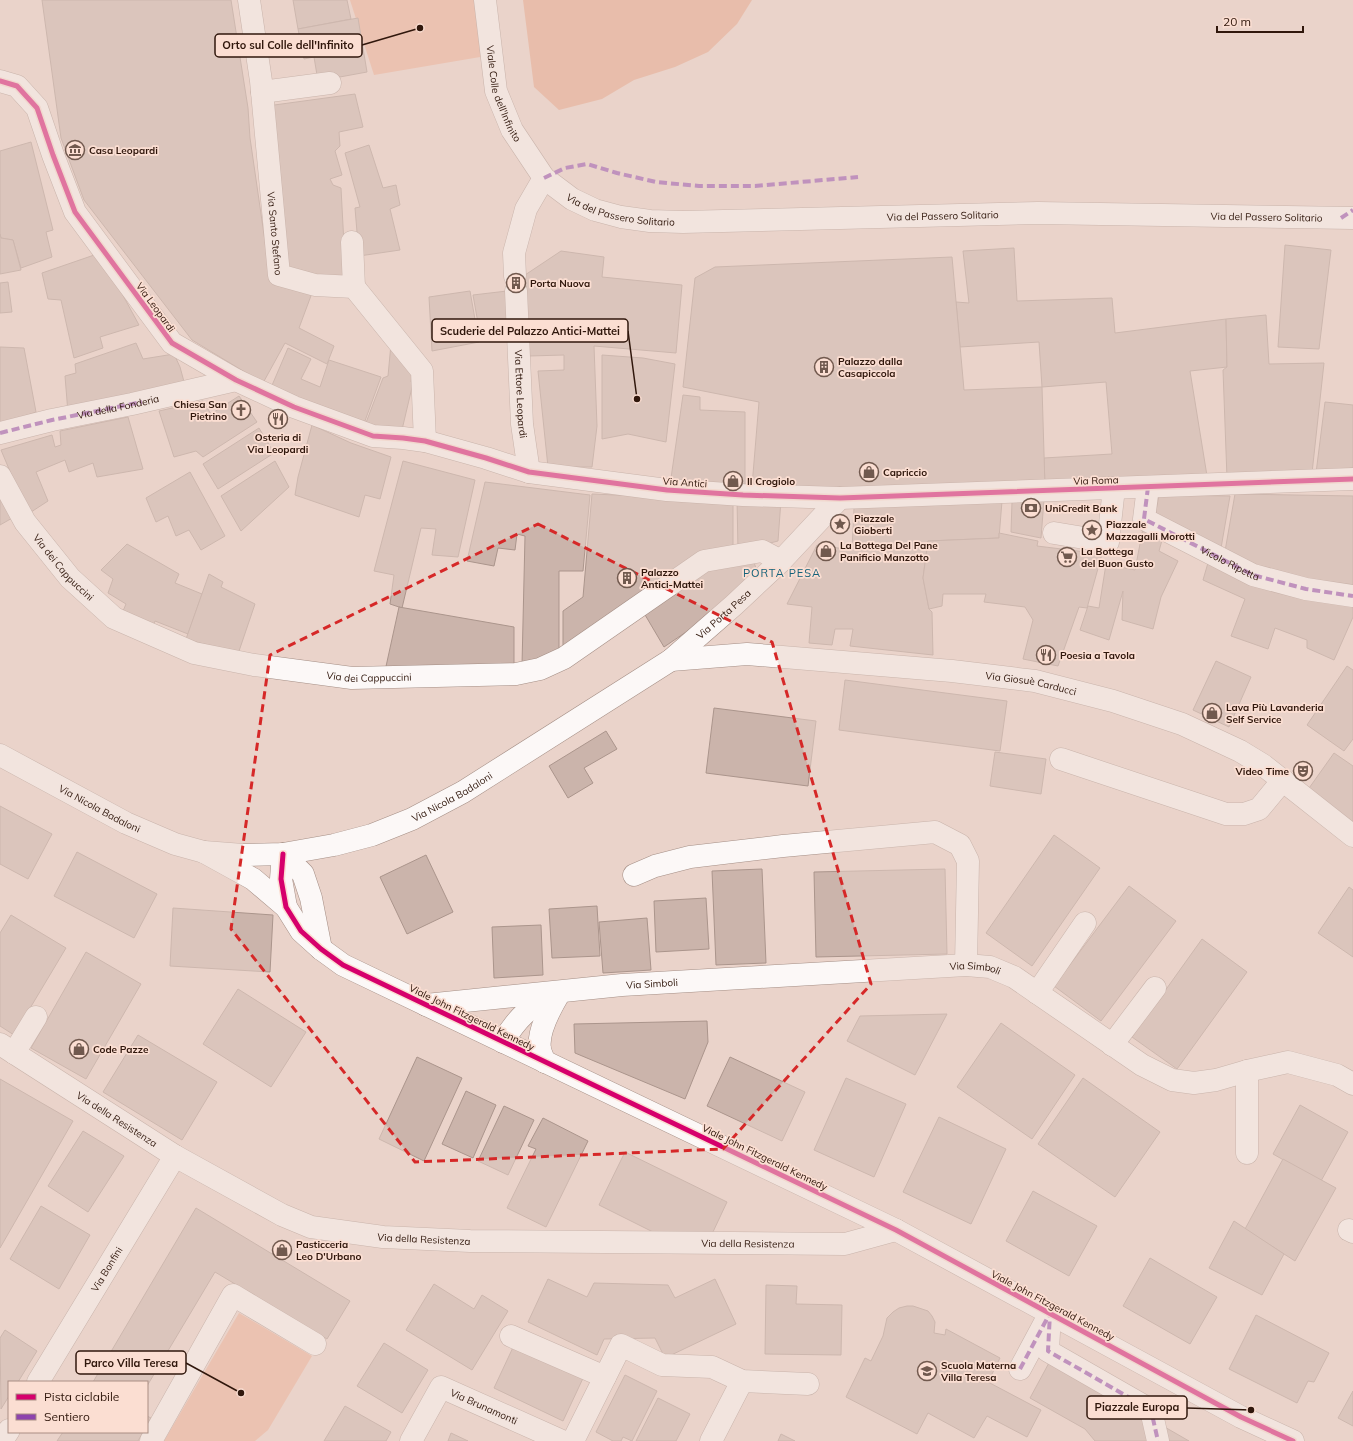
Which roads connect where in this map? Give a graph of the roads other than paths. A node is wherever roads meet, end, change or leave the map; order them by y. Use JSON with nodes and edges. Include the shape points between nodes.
{"nodes":[{"id":1,"x":249,"y":0,"type":"edge"},
{"id":2,"x":485,"y":0,"type":"edge"},
{"id":3,"x":9,"y":83,"type":"edge"},
{"id":4,"x":330,"y":83,"type":"dead end"},
{"id":5,"x":262,"y":87,"type":"junction"},
{"id":6,"x":544,"y":178,"type":"junction"},
{"id":7,"x":1353,"y":218,"type":"edge"},
{"id":8,"x":352,"y":242,"type":"dead end"},
{"id":9,"x":354,"y":287,"type":"junction"},
{"id":10,"x":236,"y":380,"type":"junction"},
{"id":11,"x":0,"y":433,"type":"edge"},
{"id":12,"x":424,"y":441,"type":"junction"},
{"id":13,"x":529,"y":472,"type":"junction"},
{"id":14,"x":0,"y":476,"type":"edge"},
{"id":15,"x":1353,"y":479,"type":"edge"},
{"id":16,"x":1148,"y":487,"type":"junction"},
{"id":17,"x":1114,"y":488,"type":"junction"},
{"id":18,"x":840,"y":498,"type":"junction"},
{"id":19,"x":1054,"y":533,"type":"dead end"},
{"id":20,"x":781,"y":561,"type":"junction"},
{"id":21,"x":1353,"y":596,"type":"edge"},
{"id":22,"x":671,"y":660,"type":"junction"},
{"id":23,"x":0,"y":755,"type":"edge"},
{"id":24,"x":1061,"y":759,"type":"dead end"},
{"id":25,"x":1283,"y":780,"type":"junction"},
{"id":26,"x":1353,"y":836,"type":"edge"},
{"id":27,"x":204,"y":852,"type":"junction"},
{"id":28,"x":283,"y":854,"type":"junction"},
{"id":29,"x":634,"y":874,"type":"dead end"},
{"id":30,"x":286,"y":907,"type":"junction"},
{"id":31,"x":1085,"y":923,"type":"dead end"},
{"id":32,"x":321,"y":950,"type":"junction"},
{"id":33,"x":966,"y":965,"type":"junction"},
{"id":34,"x":1155,"y":988,"type":"dead end"},
{"id":35,"x":560,"y":992,"type":"junction"},
{"id":36,"x":1037,"y":993,"type":"junction"},
{"id":37,"x":488,"y":999,"type":"junction"},
{"id":38,"x":426,"y":1005,"type":"junction"},
{"id":39,"x":36,"y":1017,"type":"dead end"},
{"id":40,"x":470,"y":1026,"type":"junction"},
{"id":41,"x":503,"y":1042,"type":"junction"},
{"id":42,"x":1112,"y":1045,"type":"junction"},
{"id":43,"x":7,"y":1049,"type":"edge"},
{"id":44,"x":545,"y":1062,"type":"junction"},
{"id":45,"x":1247,"y":1071,"type":"junction"},
{"id":46,"x":1353,"y":1084,"type":"edge"},
{"id":47,"x":1247,"y":1153,"type":"dead end"},
{"id":48,"x":175,"y":1156,"type":"junction"},
{"id":49,"x":896,"y":1230,"type":"junction"},
{"id":50,"x":1050,"y":1313,"type":"junction"},
{"id":51,"x":511,"y":1336,"type":"dead end"},
{"id":52,"x":315,"y":1344,"type":"dead end"},
{"id":53,"x":1020,"y":1369,"type":"dead end"},
{"id":54,"x":605,"y":1377,"type":"junction"},
{"id":55,"x":39,"y":1381,"type":"edge"},
{"id":56,"x":742,"y":1381,"type":"junction"},
{"id":57,"x":808,"y":1384,"type":"dead end"},
{"id":58,"x":1241,"y":1417,"type":"junction"},
{"id":59,"x":8,"y":1432,"type":"edge"},
{"id":60,"x":2,"y":1441,"type":"edge"},
{"id":61,"x":151,"y":1441,"type":"edge"},
{"id":62,"x":411,"y":1441,"type":"edge"},
{"id":63,"x":562,"y":1441,"type":"edge"},
{"id":64,"x":573,"y":1441,"type":"edge"},
{"id":65,"x":711,"y":1441,"type":"edge"},
{"id":66,"x":1158,"y":1441,"type":"edge"},
{"id":67,"x":1261,"y":1441,"type":"edge"},
{"id":68,"x":1293,"y":1441,"type":"edge"}],
"edges":[{"from":1,"to":5,"type":"street"},
{"from":2,"to":6,"type":"street","name":"Viale Colle dell'Infinito","via":[[496,91],[512,130]]},
{"from":3,"to":10,"type":"street","name":"Via Leopardi","via":[[37,108],[76,212],[172,343]]},
{"from":4,"to":5,"type":"street"},
{"from":5,"to":9,"type":"street","name":"Via Santo Stefano","via":[[279,275],[315,285]]},
{"from":6,"to":7,"type":"street","name":"Via del Passero Solitario","via":[[572,199],[595,210],[650,221],[1038,213]]},
{"from":6,"to":13,"type":"street","name":"Via Ettore Leopardi","via":[[526,209],[514,253],[522,424]]},
{"from":8,"to":9,"type":"street"},
{"from":9,"to":12,"type":"street","via":[[422,371]]},
{"from":10,"to":11,"type":"street","name":"Via della Fonderia"},
{"from":10,"to":12,"type":"street","name":"Via Leopardi","via":[[294,407],[373,436]]},
{"from":12,"to":13,"type":"street","name":"Via Antici"},
{"from":13,"to":18,"type":"street","name":"Via Antici","via":[[667,490]]},
{"from":14,"to":20,"type":"street","name":"Via dei Cappuccini","via":[[25,522],[70,578],[114,618],[194,653],[254,665],[352,678],[516,674],[540,668],[564,658],[704,561],[762,551]]},
{"from":15,"to":16,"type":"street","name":"Via Roma"},
{"from":16,"to":17,"type":"street","name":"Via Roma"},
{"from":16,"to":21,"type":"street","name":"Vicolo Ripetta","via":[[1144,519],[1253,575],[1306,589]]},
{"from":17,"to":18,"type":"street","name":"Via Roma"},
{"from":17,"to":19,"type":"street","via":[[1108,542]]},
{"from":18,"to":20,"type":"street","name":"Via Porta Pesa"},
{"from":20,"to":22,"type":"street","name":"Via Porta Pesa"},
{"from":22,"to":25,"type":"street","name":"Via Giosuè Carducci","via":[[746,654],[952,671],[1035,681],[1113,701],[1182,724],[1240,751]]},
{"from":22,"to":28,"type":"street","name":"Via Nicola Badaloni","via":[[463,792],[412,819],[372,835]]},
{"from":23,"to":27,"type":"street","name":"Via Nicola Badaloni","via":[[126,823],[175,844]]},
{"from":24,"to":25,"type":"street","via":[[1226,814],[1244,814],[1259,809]]},
{"from":25,"to":26,"type":"street","name":"Via Giosuè Carducci"},
{"from":27,"to":28,"type":"street","name":"Via Nicola Badaloni"},
{"from":27,"to":30,"type":"street","name":"Via Nicola Badaloni","via":[[253,879]]},
{"from":28,"to":30,"type":"street","name":"Viale John Fitzgerald Kennedy","via":[[281,879]]},
{"from":28,"to":32,"type":"street","via":[[303,874],[311,898]]},
{"from":29,"to":33,"type":"street","via":[[690,857],[935,832],[960,846],[968,861]]},
{"from":30,"to":32,"type":"street","name":"Viale John Fitzgerald Kennedy","via":[[301,931]]},
{"from":31,"to":36,"type":"street"},
{"from":32,"to":38,"type":"street","name":"Viale John Fitzgerald Kennedy","via":[[343,966]]},
{"from":33,"to":35,"type":"street","name":"Via Simboli"},
{"from":33,"to":36,"type":"street","name":"Via Simboli","via":[[990,967],[1014,977]]},
{"from":34,"to":42,"type":"street"},
{"from":35,"to":37,"type":"street","name":"Via Simboli"},
{"from":35,"to":41,"type":"street","name":"Via Simboli","via":[[524,1013],[511,1027]]},
{"from":35,"to":44,"type":"street","via":[[547,1015],[542,1032],[540,1049]]},
{"from":36,"to":42,"type":"street","name":"Via Simboli"},
{"from":37,"to":38,"type":"street","name":"Via Simboli"},
{"from":37,"to":40,"type":"street","via":[[475,1010]]},
{"from":38,"to":40,"type":"street","name":"Viale John Fitzgerald Kennedy"},
{"from":39,"to":43,"type":"street"},
{"from":40,"to":41,"type":"street","name":"Viale John Fitzgerald Kennedy"},
{"from":41,"to":44,"type":"street","name":"Viale John Fitzgerald Kennedy"},
{"from":42,"to":45,"type":"street","name":"Via Simboli","via":[[1142,1065],[1172,1080],[1194,1083]]},
{"from":43,"to":48,"type":"street","name":"Via della Resistenza"},
{"from":44,"to":49,"type":"street","name":"Viale John Fitzgerald Kennedy"},
{"from":45,"to":46,"type":"street","name":"Via Simboli","via":[[1288,1062],[1338,1075]]},
{"from":45,"to":47,"type":"street"},
{"from":48,"to":49,"type":"street","name":"Via della Resistenza","via":[[282,1215],[311,1228],[383,1237],[470,1241],[845,1244]]},
{"from":48,"to":55,"type":"street","name":"Via Bonfini"},
{"from":49,"to":50,"type":"street","name":"Viale John Fitzgerald Kennedy"},
{"from":50,"to":53,"type":"street"},
{"from":50,"to":58,"type":"street","name":"Viale John Fitzgerald Kennedy"},
{"from":50,"to":66,"type":"street","via":[[1048,1351],[1151,1410]]},
{"from":51,"to":54,"type":"street"},
{"from":52,"to":61,"type":"street","via":[[233,1296]]},
{"from":54,"to":56,"type":"street","via":[[621,1345],[662,1365],[712,1367]]},
{"from":54,"to":64,"type":"street"},
{"from":56,"to":57,"type":"street"},
{"from":56,"to":65,"type":"street"},
{"from":58,"to":67,"type":"street"},
{"from":58,"to":68,"type":"street","name":"Viale John Fitzgerald Kennedy"},
{"from":59,"to":60,"type":"street"},
{"from":62,"to":63,"type":"street","name":"Via Brunamonti","via":[[441,1387]]}]}
